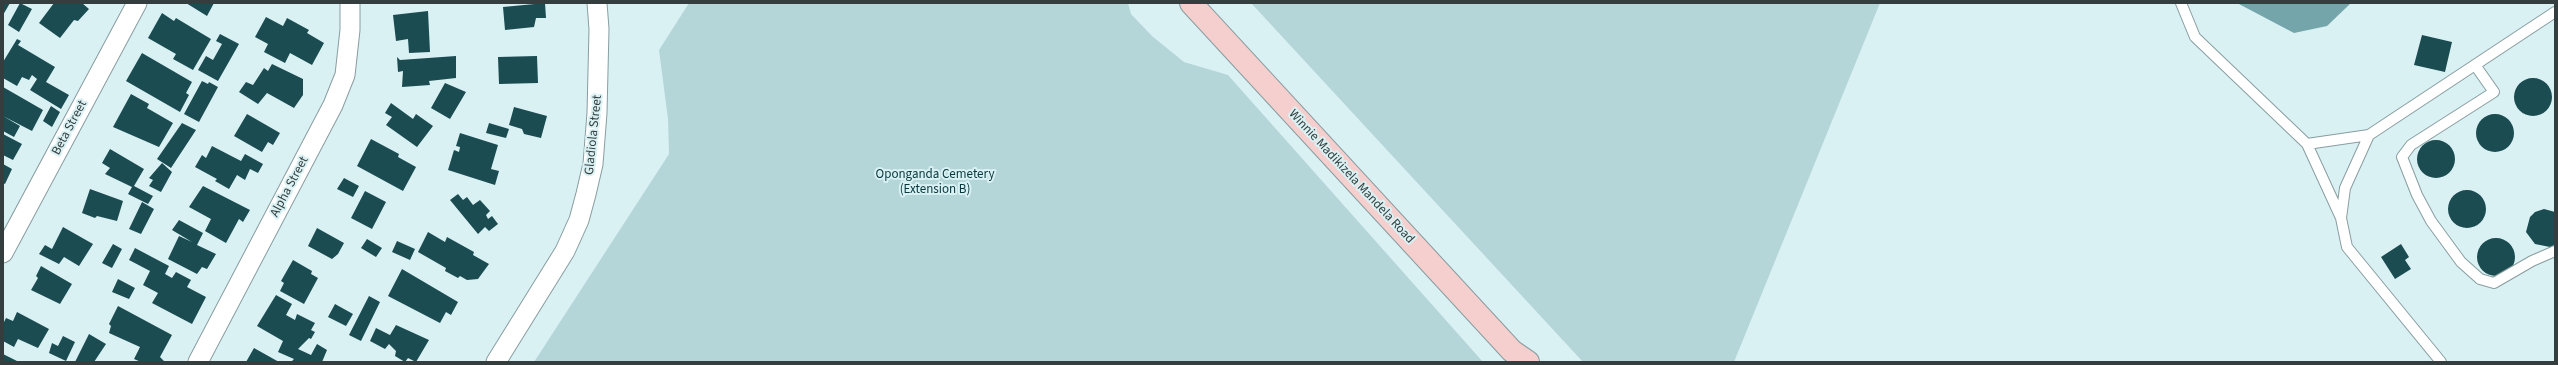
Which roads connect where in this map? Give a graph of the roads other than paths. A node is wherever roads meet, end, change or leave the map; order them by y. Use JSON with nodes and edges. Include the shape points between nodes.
{"nodes":[{"id":1,"x":137,"y":3,"type":"edge"},
{"id":2,"x":350,"y":3,"type":"edge"},
{"id":3,"x":597,"y":3,"type":"edge"},
{"id":4,"x":1191,"y":3,"type":"edge"},
{"id":5,"x":2181,"y":3,"type":"edge"},
{"id":6,"x":2555,"y":12,"type":"edge"},
{"id":7,"x":2476,"y":65,"type":"junction"},
{"id":8,"x":2369,"y":135,"type":"junction"},
{"id":9,"x":2306,"y":144,"type":"junction"},
{"id":10,"x":2341,"y":218,"type":"junction"},
{"id":11,"x":2555,"y":251,"type":"edge"},
{"id":12,"x":3,"y":253,"type":"edge"},
{"id":13,"x":1519,"y":358,"type":"edge"},
{"id":14,"x":198,"y":362,"type":"edge"},
{"id":15,"x":496,"y":362,"type":"edge"},
{"id":16,"x":2440,"y":362,"type":"edge"}],
"edges":[{"from":1,"to":12,"type":"street","name":"Beta Street"},
{"from":2,"to":14,"type":"street","name":"Alpha Street","via":[[345,75],[333,105]]},
{"from":3,"to":15,"type":"street","name":"Gladiola Street","via":[[598,113],[593,164],[584,200],[565,251]]},
{"from":4,"to":13,"type":"main road","name":"Winnie Madikizela Mandela Road"},
{"from":5,"to":9,"type":"lane","via":[[2195,37]]},
{"from":6,"to":7,"type":"lane"},
{"from":7,"to":8,"type":"lane"},
{"from":7,"to":11,"type":"lane","via":[[2494,92],[2411,145],[2402,157],[2417,195],[2461,262],[2480,280],[2494,283]]},
{"from":8,"to":9,"type":"lane"},
{"from":8,"to":10,"type":"lane","via":[[2345,188]]},
{"from":9,"to":10,"type":"lane"},
{"from":10,"to":16,"type":"lane","via":[[2347,247]]}]}
